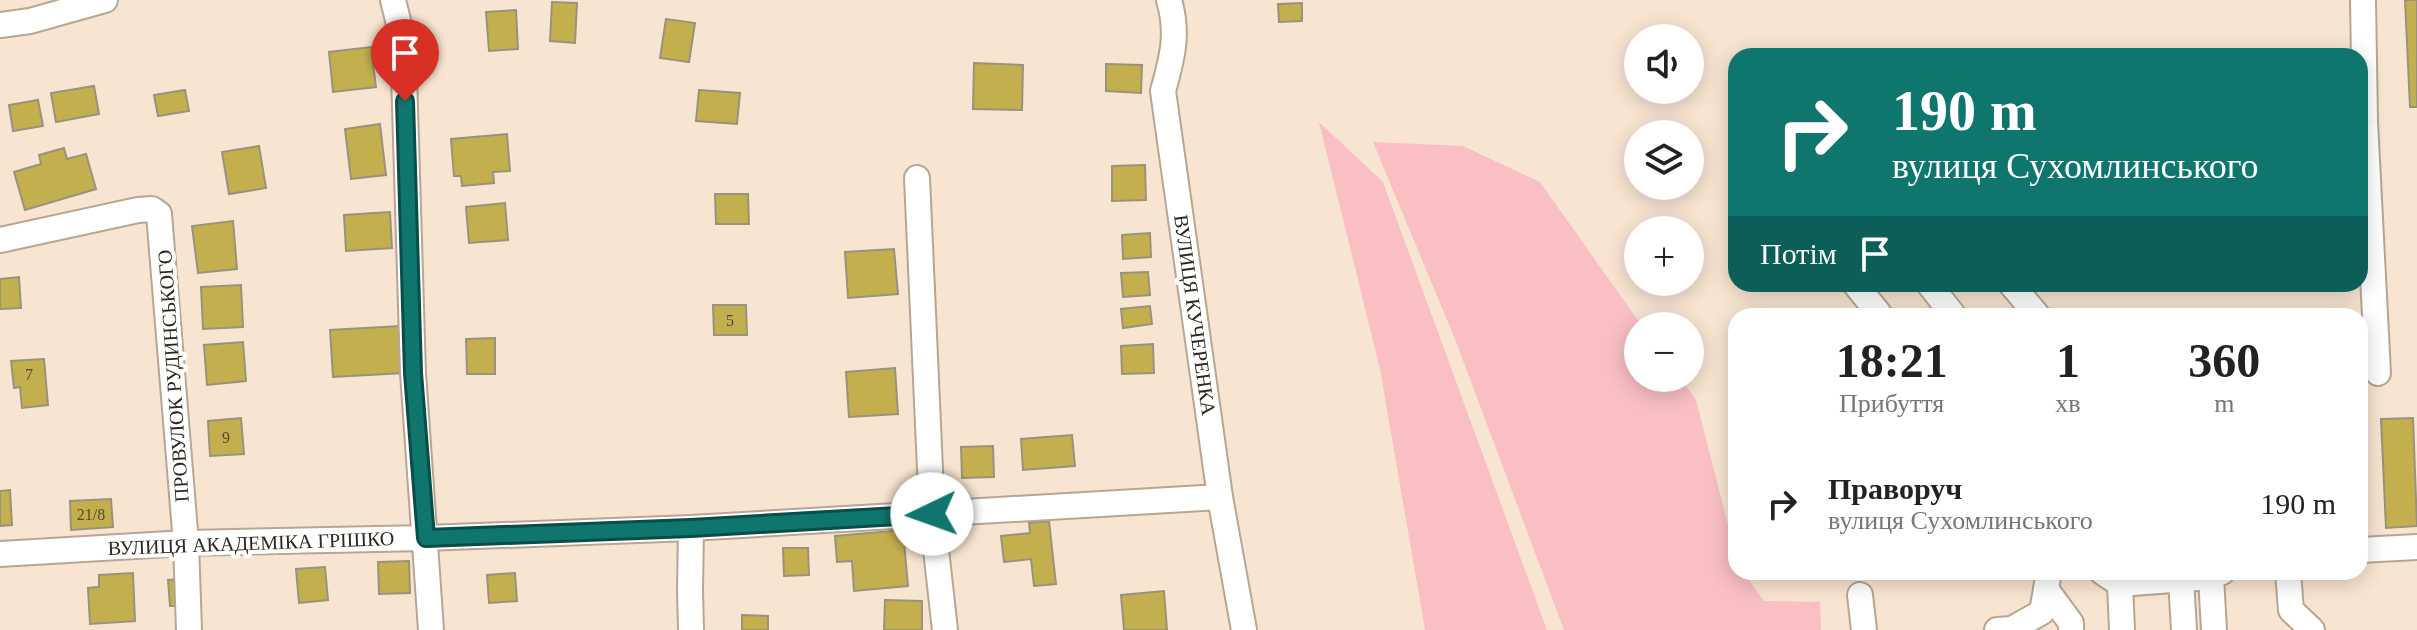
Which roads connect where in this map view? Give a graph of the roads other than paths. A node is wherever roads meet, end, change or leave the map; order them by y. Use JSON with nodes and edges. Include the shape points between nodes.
{"nodes":[{"id":1,"x":105,"y":0,"type":"edge"},
{"id":2,"x":393,"y":0,"type":"edge"},
{"id":3,"x":1169,"y":0,"type":"edge"},
{"id":4,"x":2363,"y":0,"type":"edge"},
{"id":5,"x":26,"y":10,"type":"edge"},
{"id":6,"x":0,"y":25,"type":"edge"},
{"id":7,"x":2364,"y":48,"type":"edge"},
{"id":8,"x":917,"y":178,"type":"dead end"},
{"id":9,"x":2368,"y":180,"type":"edge"},
{"id":10,"x":0,"y":240,"type":"edge"},
{"id":11,"x":1862,"y":292,"type":"edge"},
{"id":12,"x":1935,"y":292,"type":"edge"},
{"id":13,"x":2018,"y":292,"type":"edge"},
{"id":14,"x":1874,"y":308,"type":"edge"},
{"id":15,"x":1948,"y":308,"type":"edge"},
{"id":16,"x":2031,"y":308,"type":"edge"},
{"id":17,"x":2378,"y":373,"type":"dead end"},
{"id":18,"x":1220,"y":497,"type":"junction"},
{"id":19,"x":932,"y":514,"type":"junction"},
{"id":20,"x":691,"y":528,"type":"junction"},
{"id":21,"x":426,"y":538,"type":"junction"},
{"id":22,"x":186,"y":543,"type":"junction"},
{"id":23,"x":2417,"y":547,"type":"edge"},
{"id":24,"x":2368,"y":550,"type":"edge"},
{"id":25,"x":0,"y":554,"type":"edge"},
{"id":26,"x":2048,"y":580,"type":"edge"},
{"id":27,"x":2111,"y":580,"type":"edge"},
{"id":28,"x":2181,"y":580,"type":"edge"},
{"id":29,"x":2217,"y":580,"type":"edge"},
{"id":30,"x":2289,"y":580,"type":"edge"},
{"id":31,"x":1860,"y":595,"type":"dead end"},
{"id":32,"x":189,"y":630,"type":"edge"},
{"id":33,"x":431,"y":630,"type":"edge"},
{"id":34,"x":691,"y":630,"type":"edge"},
{"id":35,"x":945,"y":630,"type":"edge"},
{"id":36,"x":1244,"y":630,"type":"edge"},
{"id":37,"x":1864,"y":630,"type":"edge"},
{"id":38,"x":2007,"y":630,"type":"edge"},
{"id":39,"x":2071,"y":630,"type":"edge"},
{"id":40,"x":2122,"y":630,"type":"edge"},
{"id":41,"x":2184,"y":630,"type":"edge"},
{"id":42,"x":2214,"y":630,"type":"edge"},
{"id":43,"x":2312,"y":630,"type":"edge"}],
"edges":[{"from":1,"to":5,"type":"street"},
{"from":2,"to":21,"type":"street","via":[[403,41],[413,373]]},
{"from":3,"to":18,"type":"street","name":"ВУЛИЦЯ КУЧЕРЕНКА","via":[[1175,49],[1163,91]]},
{"from":4,"to":7,"type":"street"},
{"from":5,"to":6,"type":"street"},
{"from":8,"to":19,"type":"street"},
{"from":9,"to":17,"type":"street"},
{"from":10,"to":22,"type":"street","name":"ПРОВУЛОК РУДИНСЬКОГО","via":[[147,209],[161,218]]},
{"from":11,"to":14,"type":"street"},
{"from":12,"to":15,"type":"street"},
{"from":13,"to":16,"type":"street"},
{"from":18,"to":19,"type":"street","name":"ВУЛИЦЯ АКАДЕМІКА ГРІШКО"},
{"from":18,"to":36,"type":"street","name":"ВУЛИЦЯ КУЧЕРЕНКА"},
{"from":19,"to":20,"type":"street","name":"ВУЛИЦЯ АКАДЕМІКА ГРІШКО"},
{"from":19,"to":35,"type":"street"},
{"from":20,"to":21,"type":"street","name":"ВУЛИЦЯ АКАДЕМІКА ГРІШКО"},
{"from":20,"to":34,"type":"street"},
{"from":21,"to":22,"type":"street","name":"ВУЛИЦЯ АКАДЕМІКА ГРІШКО"},
{"from":21,"to":33,"type":"street"},
{"from":22,"to":25,"type":"street","name":"ВУЛИЦЯ АКАДЕМІКА ГРІШКО"},
{"from":22,"to":32,"type":"street","name":"ПРОВУЛОК РУДИНСЬКОГО"},
{"from":23,"to":24,"type":"street"},
{"from":26,"to":38,"type":"street","via":[[2042,612]]},
{"from":26,"to":39,"type":"street"},
{"from":27,"to":40,"type":"street"},
{"from":28,"to":41,"type":"street"},
{"from":29,"to":42,"type":"street"},
{"from":30,"to":43,"type":"street","via":[[2291,610]]},
{"from":31,"to":37,"type":"street"}]}
